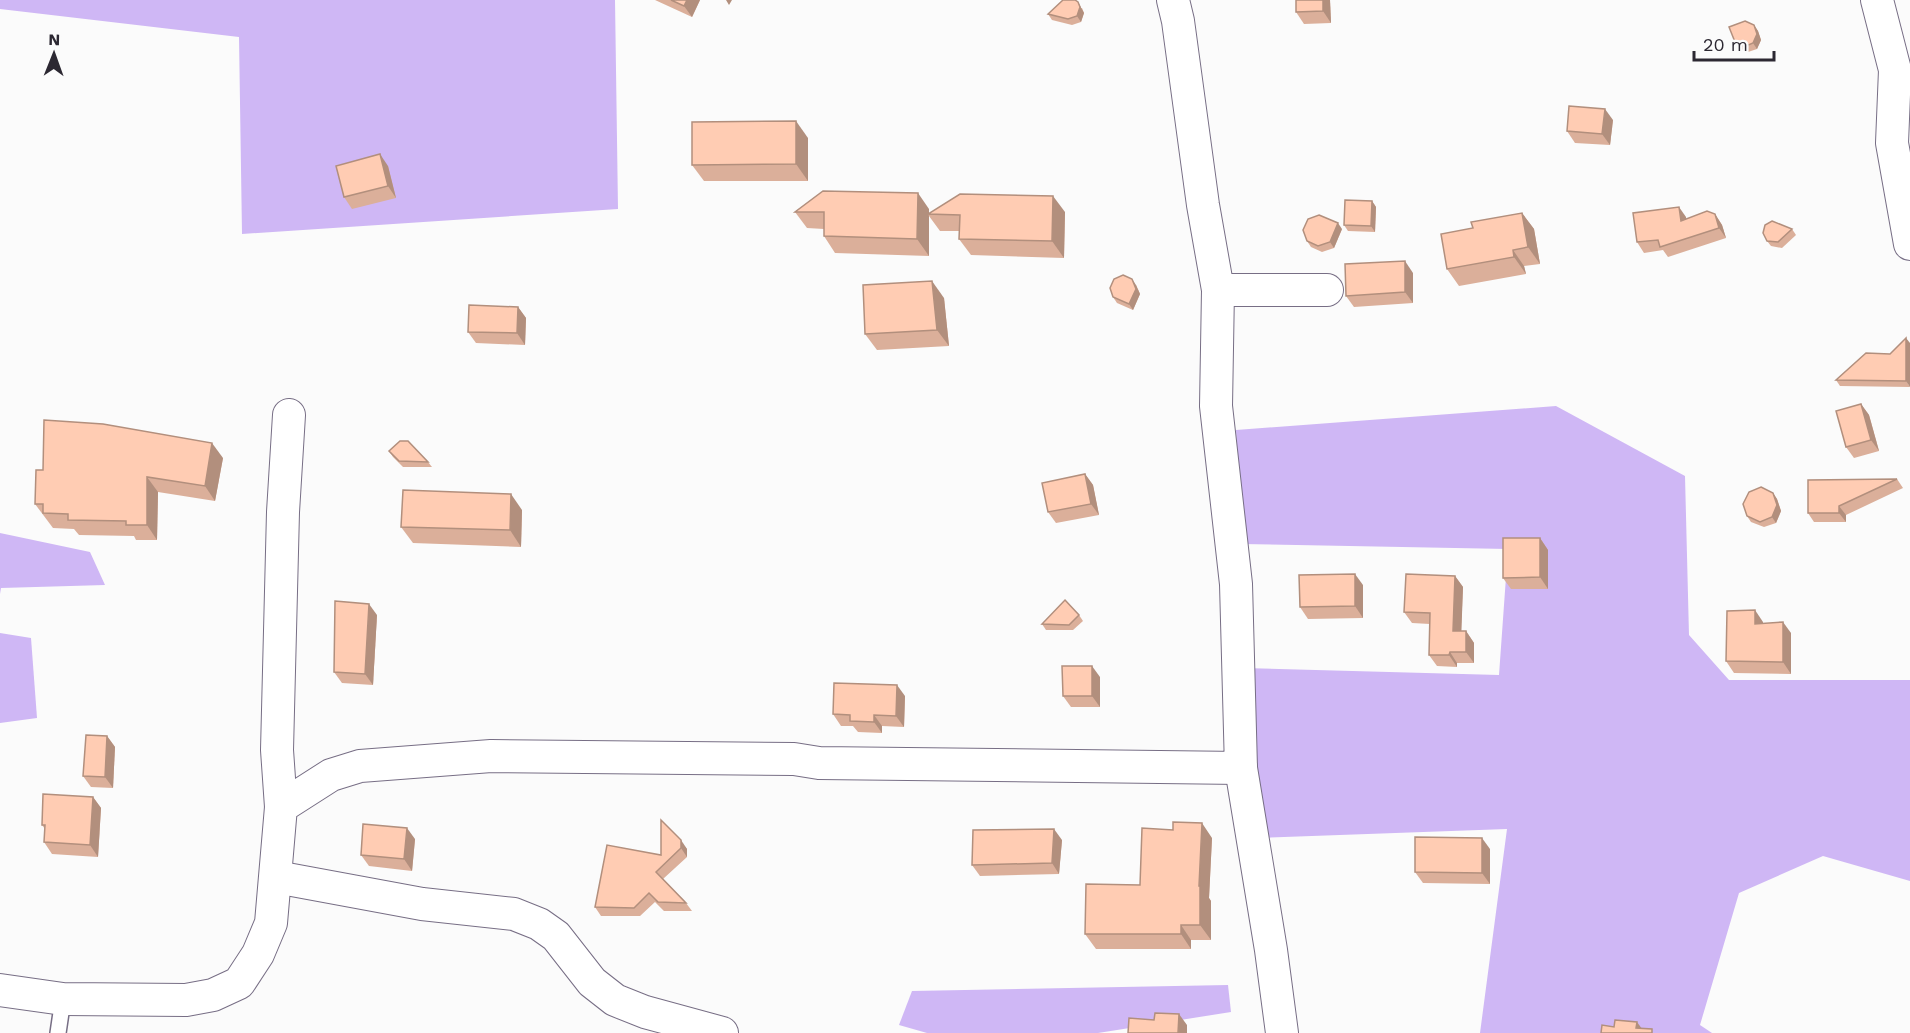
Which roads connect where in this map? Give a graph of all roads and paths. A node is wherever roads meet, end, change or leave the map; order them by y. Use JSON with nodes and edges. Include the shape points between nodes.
{"nodes":[{"id":1,"x":1173,"y":0,"type":"edge"},
{"id":2,"x":1877,"y":0,"type":"edge"},
{"id":3,"x":1910,"y":244,"type":"edge"},
{"id":4,"x":1218,"y":290,"type":"junction"},
{"id":5,"x":1327,"y":290,"type":"dead end"},
{"id":6,"x":289,"y":415,"type":"dead end"},
{"id":7,"x":1241,"y":768,"type":"junction"},
{"id":8,"x":281,"y":807,"type":"junction"},
{"id":9,"x":276,"y":877,"type":"junction"},
{"id":10,"x":0,"y":990,"type":"edge"},
{"id":11,"x":63,"y":999,"type":"junction"},
{"id":12,"x":58,"y":1033,"type":"edge"},
{"id":13,"x":722,"y":1033,"type":"edge"},
{"id":14,"x":1282,"y":1033,"type":"edge"}],
"edges":[{"from":1,"to":4,"type":"street"},
{"from":2,"to":3,"type":"street","via":[[1895,70],[1892,143]]},
{"from":4,"to":5,"type":"street"},
{"from":4,"to":7,"type":"street","via":[[1216,406],[1236,584]]},
{"from":6,"to":8,"type":"street","via":[[278,750]]},
{"from":7,"to":8,"type":"street","via":[[491,756],[360,766],[331,775]]},
{"from":7,"to":14,"type":"street"},
{"from":8,"to":9,"type":"street"},
{"from":9,"to":11,"type":"street","via":[[270,923],[258,954],[239,982],[213,995],[186,1000]]},
{"from":9,"to":13,"type":"street","via":[[422,904],[514,914],[556,936],[592,982],[615,1000]]},
{"from":10,"to":11,"type":"street"},
{"from":11,"to":12,"type":"lane"}]}
